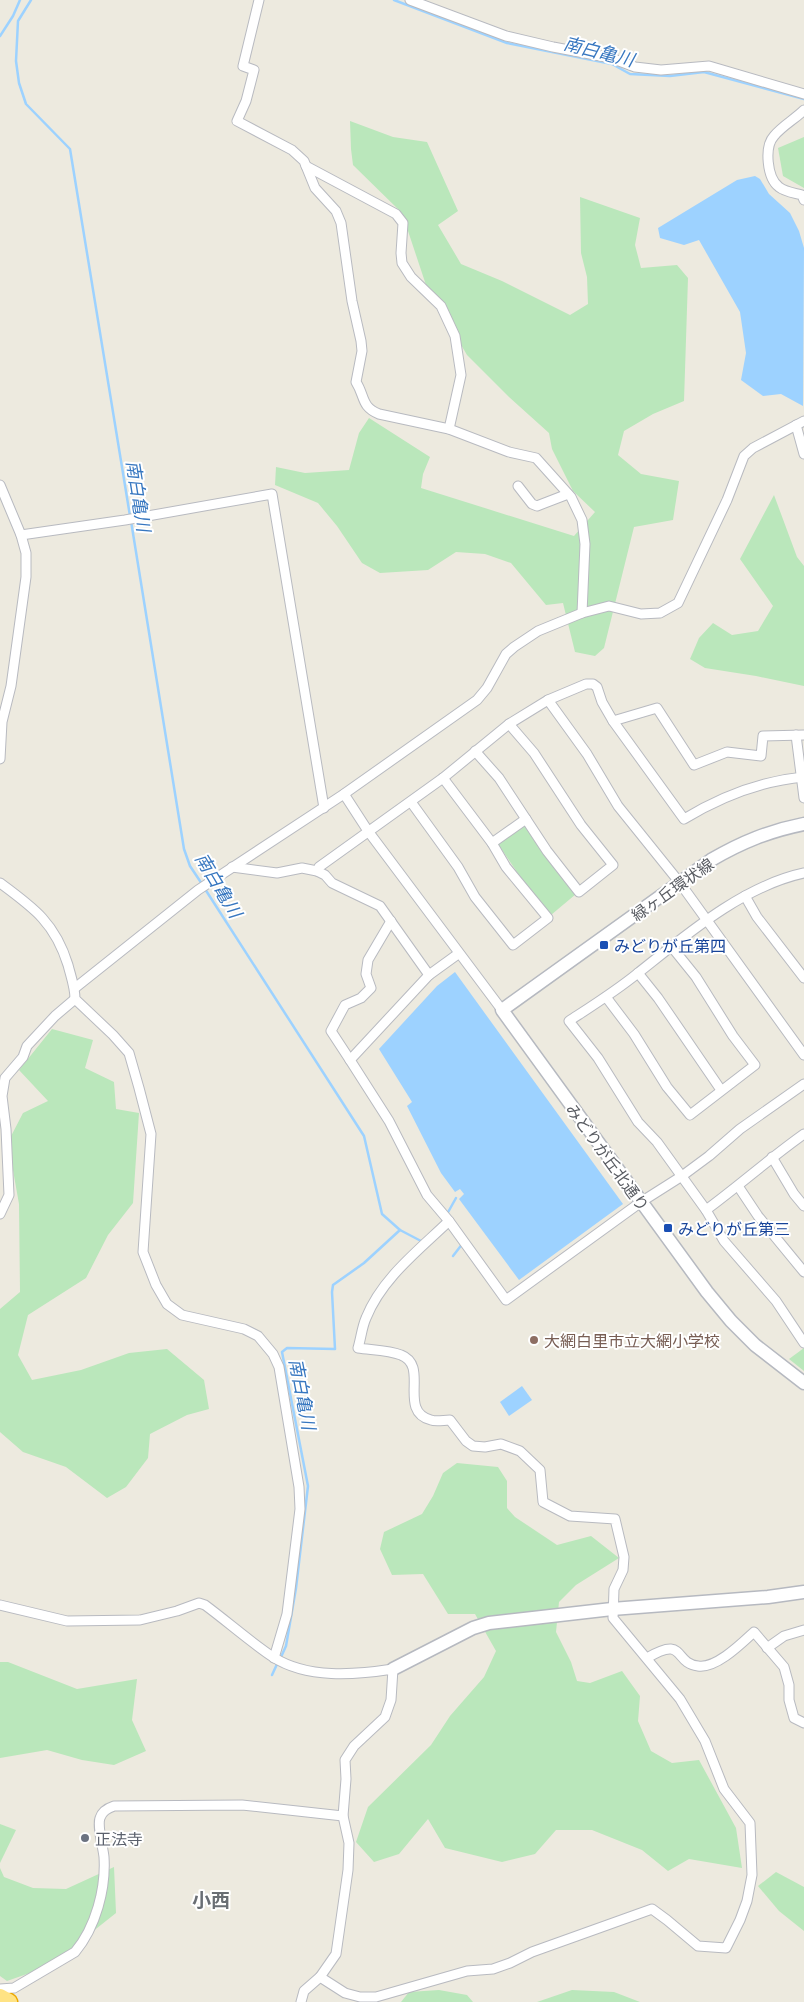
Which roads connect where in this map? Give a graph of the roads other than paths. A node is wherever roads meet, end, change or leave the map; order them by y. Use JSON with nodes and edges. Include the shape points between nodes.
{"nodes":[{"id":1,"x":259,"y":0,"type":"edge"},
{"id":2,"x":410,"y":0,"type":"edge"},
{"id":3,"x":804,"y":94,"type":"edge"},
{"id":4,"x":804,"y":110,"type":"edge"},
{"id":5,"x":306,"y":166,"type":"junction"},
{"id":6,"x":804,"y":200,"type":"edge"},
{"id":7,"x":800,"y":423,"type":"edge"},
{"id":8,"x":449,"y":429,"type":"junction"},
{"id":9,"x":804,"y":454,"type":"edge"},
{"id":10,"x":0,"y":485,"type":"edge"},
{"id":11,"x":518,"y":486,"type":"dead end"},
{"id":12,"x":568,"y":494,"type":"junction"},
{"id":13,"x":21,"y":535,"type":"junction"},
{"id":14,"x":582,"y":613,"type":"junction"},
{"id":15,"x":548,"y":700,"type":"junction"},
{"id":16,"x":613,"y":721,"type":"junction"},
{"id":17,"x":509,"y":724,"type":"junction"},
{"id":18,"x":800,"y":735,"type":"edge"},
{"id":19,"x":475,"y":751,"type":"junction"},
{"id":20,"x":0,"y":759,"type":"edge"},
{"id":21,"x":802,"y":777,"type":"edge"},
{"id":22,"x":443,"y":778,"type":"junction"},
{"id":23,"x":344,"y":794,"type":"junction"},
{"id":24,"x":804,"y":798,"type":"edge"},
{"id":25,"x":411,"y":802,"type":"junction"},
{"id":26,"x":324,"y":808,"type":"junction"},
{"id":27,"x":526,"y":819,"type":"junction"},
{"id":28,"x":804,"y":824,"type":"edge"},
{"id":29,"x":368,"y":831,"type":"junction"},
{"id":30,"x":492,"y":843,"type":"junction"},
{"id":31,"x":232,"y":867,"type":"junction"},
{"id":32,"x":317,"y":871,"type":"junction"},
{"id":33,"x":804,"y":873,"type":"edge"},
{"id":34,"x":680,"y":882,"type":"junction"},
{"id":35,"x":0,"y":883,"type":"edge"},
{"id":36,"x":744,"y":896,"type":"junction"},
{"id":37,"x":391,"y":921,"type":"junction"},
{"id":38,"x":708,"y":921,"type":"junction"},
{"id":39,"x":671,"y":946,"type":"junction"},
{"id":40,"x":458,"y":954,"type":"junction"},
{"id":41,"x":638,"y":973,"type":"junction"},
{"id":42,"x":429,"y":975,"type":"junction"},
{"id":43,"x":804,"y":978,"type":"edge"},
{"id":44,"x":75,"y":988,"type":"junction"},
{"id":45,"x":606,"y":997,"type":"junction"},
{"id":46,"x":75,"y":999,"type":"junction"},
{"id":47,"x":502,"y":1010,"type":"junction"},
{"id":48,"x":804,"y":1055,"type":"edge"},
{"id":49,"x":350,"y":1060,"type":"junction"},
{"id":50,"x":804,"y":1084,"type":"edge"},
{"id":51,"x":721,"y":1090,"type":"junction"},
{"id":52,"x":804,"y":1134,"type":"edge"},
{"id":53,"x":772,"y":1157,"type":"junction"},
{"id":54,"x":682,"y":1176,"type":"junction"},
{"id":55,"x":738,"y":1186,"type":"junction"},
{"id":56,"x":641,"y":1202,"type":"junction"},
{"id":57,"x":804,"y":1206,"type":"edge"},
{"id":58,"x":706,"y":1210,"type":"junction"},
{"id":59,"x":0,"y":1214,"type":"edge"},
{"id":60,"x":448,"y":1221,"type":"junction"},
{"id":61,"x":804,"y":1272,"type":"edge"},
{"id":62,"x":804,"y":1343,"type":"edge"},
{"id":63,"x":804,"y":1383,"type":"edge"},
{"id":64,"x":804,"y":1592,"type":"edge"},
{"id":65,"x":0,"y":1605,"type":"edge"},
{"id":66,"x":612,"y":1609,"type":"junction"},
{"id":67,"x":803,"y":1632,"type":"edge"},
{"id":68,"x":767,"y":1648,"type":"junction"},
{"id":69,"x":274,"y":1658,"type":"junction"},
{"id":70,"x":647,"y":1658,"type":"junction"},
{"id":71,"x":393,"y":1669,"type":"junction"},
{"id":72,"x":804,"y":1723,"type":"edge"},
{"id":73,"x":343,"y":1816,"type":"junction"},
{"id":74,"x":320,"y":1977,"type":"junction"},
{"id":75,"x":0,"y":1988,"type":"edge"},
{"id":76,"x":0,"y":1997,"type":"edge"},
{"id":77,"x":8,"y":2002,"type":"edge"},
{"id":78,"x":301,"y":2002,"type":"edge"}],
"edges":[{"from":1,"to":5,"type":"street","via":[[243,66],[254,70],[237,121],[292,150]]},
{"from":2,"to":3,"type":"street","via":[[506,36],[611,58],[635,67],[661,70],[709,66]]},
{"from":4,"to":6,"type":"street","via":[[774,135],[768,151],[774,181],[780,188],[802,196]]},
{"from":5,"to":8,"type":"street","via":[[396,214],[404,223],[402,263],[411,277],[441,306],[455,336],[461,375]]},
{"from":5,"to":8,"type":"street","via":[[315,188],[331,205],[341,223],[362,351],[356,382],[362,390],[365,405],[379,414]]},
{"from":7,"to":9,"type":"street"},
{"from":7,"to":14,"type":"street","via":[[744,456],[727,500],[678,603],[660,613],[640,614],[609,606]]},
{"from":8,"to":12,"type":"street","via":[[509,452],[536,458]]},
{"from":10,"to":13,"type":"street"},
{"from":11,"to":12,"type":"street","via":[[537,506]]},
{"from":12,"to":14,"type":"street","via":[[582,520],[584,536]]},
{"from":13,"to":20,"type":"street","via":[[26,554],[26,576],[11,686],[2,722]]},
{"from":13,"to":26,"type":"street","via":[[272,494]]},
{"from":14,"to":23,"type":"street","via":[[538,631],[514,647],[506,654],[477,700]]},
{"from":15,"to":16,"type":"street","via":[[593,684]]},
{"from":15,"to":17,"type":"street"},
{"from":15,"to":34,"type":"street","via":[[587,754],[618,806]]},
{"from":16,"to":18,"type":"street","via":[[657,708],[694,765],[728,752],[761,756],[763,736]]},
{"from":16,"to":21,"type":"street","via":[[684,819],[748,787]]},
{"from":17,"to":19,"type":"street"},
{"from":17,"to":27,"type":"street","via":[[534,753],[581,825],[613,865],[579,892]]},
{"from":18,"to":21,"type":"street"},
{"from":19,"to":22,"type":"street"},
{"from":19,"to":27,"type":"street","via":[[500,778]]},
{"from":21,"to":24,"type":"street"},
{"from":22,"to":25,"type":"street"},
{"from":22,"to":30,"type":"street"},
{"from":23,"to":26,"type":"street"},
{"from":23,"to":29,"type":"street"},
{"from":25,"to":29,"type":"street"},
{"from":25,"to":30,"type":"street","via":[[481,905],[513,945],[548,918],[506,867]]},
{"from":26,"to":31,"type":"street"},
{"from":27,"to":30,"type":"street"},
{"from":28,"to":34,"type":"street","name":"緑ヶ丘環状線","via":[[776,830],[735,846]]},
{"from":29,"to":32,"type":"street"},
{"from":29,"to":40,"type":"street"},
{"from":31,"to":32,"type":"street","via":[[277,873],[302,868]]},
{"from":31,"to":44,"type":"street","via":[[198,890]]},
{"from":32,"to":37,"type":"street","via":[[332,883],[380,906]]},
{"from":33,"to":36,"type":"street","via":[[765,885]]},
{"from":34,"to":38,"type":"street"},
{"from":34,"to":47,"type":"street","name":"緑ヶ丘環状線"},
{"from":35,"to":44,"type":"street","via":[[47,923],[61,945]]},
{"from":36,"to":38,"type":"street"},
{"from":36,"to":43,"type":"street"},
{"from":37,"to":42,"type":"street"},
{"from":37,"to":49,"type":"street","via":[[368,960],[366,974],[371,988],[345,1005],[331,1031]]},
{"from":38,"to":39,"type":"street"},
{"from":38,"to":48,"type":"street"},
{"from":39,"to":41,"type":"street"},
{"from":39,"to":51,"type":"street","via":[[696,977],[754,1065]]},
{"from":40,"to":42,"type":"street"},
{"from":40,"to":47,"type":"street"},
{"from":41,"to":45,"type":"street"},
{"from":41,"to":51,"type":"street"},
{"from":42,"to":49,"type":"street"},
{"from":44,"to":46,"type":"street"},
{"from":45,"to":51,"type":"street","via":[[690,1115]]},
{"from":45,"to":54,"type":"street","via":[[568,1021],[598,1058],[638,1122]]},
{"from":46,"to":59,"type":"street","via":[[27,1046],[23,1057],[5,1078],[2,1096],[9,1195]]},
{"from":46,"to":69,"type":"street","via":[[129,1053],[140,1088],[151,1134],[144,1252],[156,1285],[167,1304],[182,1314],[244,1329],[258,1336],[279,1367],[300,1487],[300,1509],[287,1614]]},
{"from":47,"to":56,"type":"street","name":"みどりが丘北通り"},
{"from":49,"to":60,"type":"street","via":[[389,1121],[427,1196]]},
{"from":50,"to":54,"type":"street","via":[[740,1129]]},
{"from":52,"to":53,"type":"street"},
{"from":53,"to":55,"type":"street"},
{"from":53,"to":57,"type":"street"},
{"from":54,"to":56,"type":"street"},
{"from":54,"to":58,"type":"street"},
{"from":55,"to":58,"type":"street"},
{"from":55,"to":61,"type":"street"},
{"from":56,"to":60,"type":"street","via":[[506,1300]]},
{"from":56,"to":63,"type":"street","name":"みどりが丘北通り","via":[[731,1321],[755,1345]]},
{"from":58,"to":62,"type":"street","via":[[724,1240],[776,1301]]},
{"from":60,"to":66,"type":"street","via":[[394,1274],[366,1318],[358,1348],[402,1355],[414,1365],[414,1403],[424,1417],[450,1420],[473,1446],[501,1444],[520,1451],[540,1470],[543,1502],[570,1516],[615,1519],[624,1558],[623,1570],[614,1589]]},
{"from":64,"to":66,"type":"street"},
{"from":65,"to":69,"type":"street","via":[[67,1621],[140,1620],[199,1603],[206,1605]]},
{"from":66,"to":70,"type":"street","via":[[613,1618]]},
{"from":66,"to":71,"type":"street","via":[[489,1623]]},
{"from":67,"to":68,"type":"street","via":[[784,1636]]},
{"from":68,"to":70,"type":"street","via":[[754,1632],[732,1652],[711,1664],[698,1666],[686,1662],[679,1652],[670,1649],[662,1649]]},
{"from":68,"to":72,"type":"street","via":[[784,1667],[794,1718]]},
{"from":69,"to":71,"type":"street","via":[[296,1668],[320,1672],[370,1673]]},
{"from":70,"to":74,"type":"street","via":[[680,1700],[705,1741],[724,1789],[750,1823],[752,1875],[747,1901],[726,1948],[698,1946],[652,1909],[493,1969],[467,1971],[376,1997],[345,1993]]},
{"from":71,"to":73,"type":"street","via":[[392,1700],[385,1717],[354,1746],[345,1760]]},
{"from":73,"to":74,"type":"street","via":[[349,1843],[348,1870],[336,1954]]},
{"from":73,"to":75,"type":"street","via":[[242,1805],[114,1806],[106,1809],[100,1818],[104,1880],[94,1920],[82,1944],[75,1952],[14,1988]]},
{"from":74,"to":78,"type":"street","via":[[304,1992]]},
{"from":76,"to":77,"type":"highway"}]}
